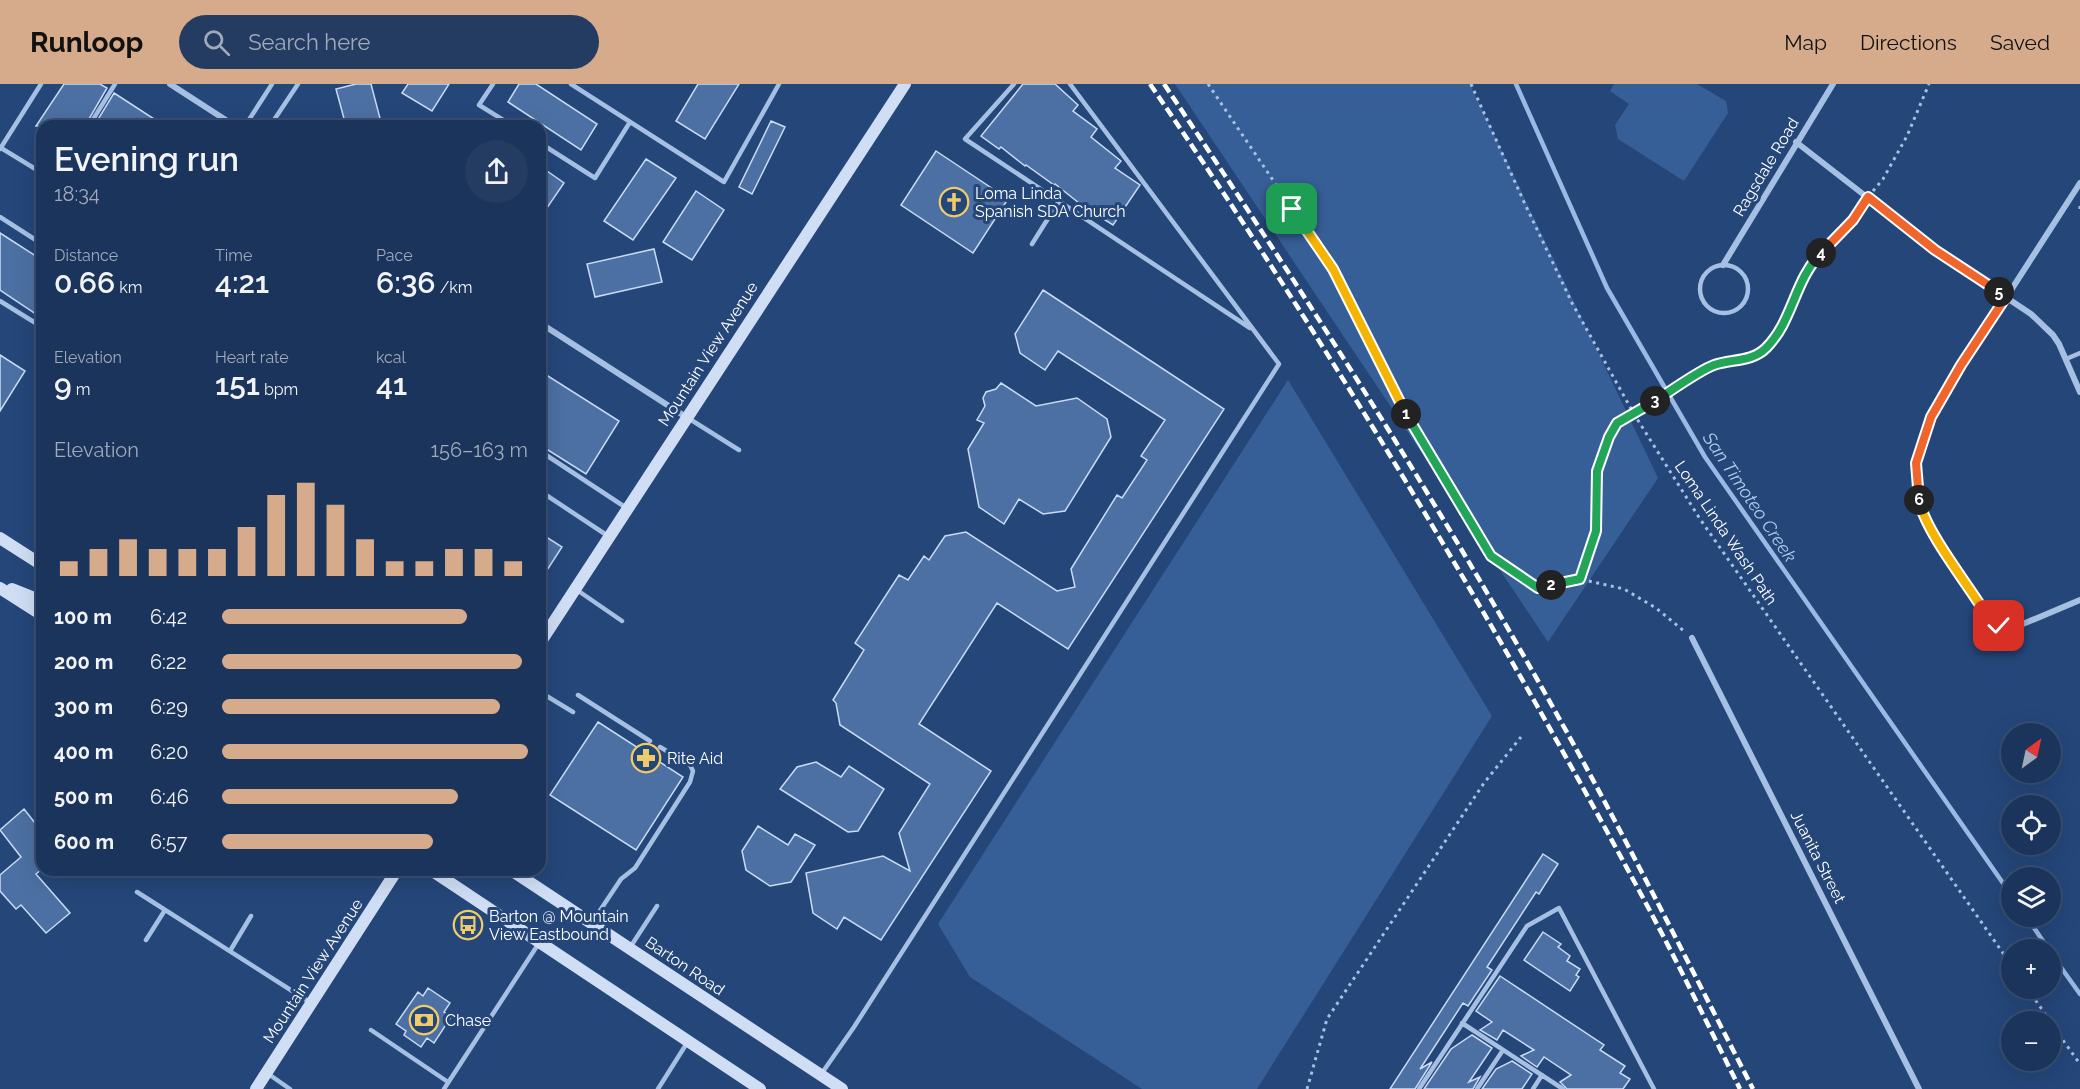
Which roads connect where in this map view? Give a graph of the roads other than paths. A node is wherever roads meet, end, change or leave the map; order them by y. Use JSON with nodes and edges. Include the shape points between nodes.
{"nodes":[{"id":1,"x":41,"y":84,"type":"edge"},
{"id":2,"x":115,"y":84,"type":"edge"},
{"id":3,"x":170,"y":84,"type":"edge"},
{"id":4,"x":273,"y":84,"type":"edge"},
{"id":5,"x":288,"y":84,"type":"edge"},
{"id":6,"x":493,"y":84,"type":"edge"},
{"id":7,"x":571,"y":84,"type":"edge"},
{"id":8,"x":779,"y":84,"type":"edge"},
{"id":9,"x":905,"y":84,"type":"edge"},
{"id":10,"x":1014,"y":84,"type":"edge"},
{"id":11,"x":1070,"y":84,"type":"edge"},
{"id":12,"x":1833,"y":84,"type":"edge"},
{"id":13,"x":297,"y":86,"type":"edge"},
{"id":14,"x":224,"y":119,"type":"edge"},
{"id":15,"x":93,"y":120,"type":"edge"},
{"id":16,"x":249,"y":120,"type":"edge"},
{"id":17,"x":274,"y":120,"type":"edge"},
{"id":18,"x":503,"y":120,"type":"edge"},
{"id":19,"x":630,"y":122,"type":"junction"},
{"id":20,"x":1796,"y":142,"type":"junction"},
{"id":21,"x":546,"y":147,"type":"edge"},
{"id":22,"x":1,"y":148,"type":"edge"},
{"id":23,"x":36,"y":169,"type":"edge"},
{"id":24,"x":2080,"y":183,"type":"edge"},
{"id":25,"x":1059,"y":201,"type":"junction"},
{"id":26,"x":0,"y":217,"type":"edge"},
{"id":27,"x":36,"y":240,"type":"edge"},
{"id":28,"x":1032,"y":244,"type":"dead end"},
{"id":29,"x":1723,"y":265,"type":"junction"},
{"id":30,"x":2006,"y":297,"type":"junction"},
{"id":31,"x":0,"y":301,"type":"edge"},
{"id":32,"x":36,"y":323,"type":"edge"},
{"id":33,"x":546,"y":327,"type":"edge"},
{"id":34,"x":1254,"y":331,"type":"junction"},
{"id":35,"x":2080,"y":353,"type":"edge"},
{"id":36,"x":2066,"y":359,"type":"junction"},
{"id":37,"x":2080,"y":392,"type":"edge"},
{"id":38,"x":686,"y":417,"type":"junction"},
{"id":39,"x":739,"y":450,"type":"dead end"},
{"id":40,"x":546,"y":455,"type":"edge"},
{"id":41,"x":546,"y":497,"type":"edge"},
{"id":42,"x":627,"y":508,"type":"junction"},
{"id":43,"x":608,"y":537,"type":"junction"},
{"id":44,"x":0,"y":538,"type":"edge"},
{"id":45,"x":36,"y":561,"type":"edge"},
{"id":46,"x":0,"y":586,"type":"edge"},
{"id":47,"x":575,"y":589,"type":"junction"},
{"id":48,"x":36,"y":599,"type":"edge"},
{"id":49,"x":2080,"y":600,"type":"edge"},
{"id":50,"x":36,"y":611,"type":"edge"},
{"id":51,"x":622,"y":621,"type":"dead end"},
{"id":52,"x":546,"y":634,"type":"edge"},
{"id":53,"x":1692,"y":638,"type":"road end"},
{"id":54,"x":578,"y":695,"type":"dead end"},
{"id":55,"x":546,"y":696,"type":"edge"},
{"id":56,"x":573,"y":712,"type":"dead end"},
{"id":57,"x":651,"y":741,"type":"dead end"},
{"id":58,"x":660,"y":747,"type":"dead end"},
{"id":59,"x":393,"y":876,"type":"edge"},
{"id":60,"x":440,"y":876,"type":"edge"},
{"id":61,"x":520,"y":876,"type":"edge"},
{"id":62,"x":137,"y":892,"type":"dead end"},
{"id":63,"x":657,"y":906,"type":"dead end"},
{"id":64,"x":165,"y":910,"type":"junction"},
{"id":65,"x":251,"y":916,"type":"dead end"},
{"id":66,"x":591,"y":923,"type":"junction"},
{"id":67,"x":146,"y":940,"type":"dead end"},
{"id":68,"x":539,"y":942,"type":"junction"},
{"id":69,"x":630,"y":949,"type":"junction"},
{"id":70,"x":230,"y":951,"type":"junction"},
{"id":71,"x":311,"y":1004,"type":"junction"},
{"id":72,"x":1462,"y":1023,"type":"junction"},
{"id":73,"x":371,"y":1030,"type":"dead end"},
{"id":74,"x":688,"y":1041,"type":"junction"},
{"id":75,"x":1503,"y":1050,"type":"junction"},
{"id":76,"x":267,"y":1073,"type":"junction"},
{"id":77,"x":820,"y":1075,"type":"junction"},
{"id":78,"x":1542,"y":1075,"type":"junction"},
{"id":79,"x":448,"y":1082,"type":"junction"},
{"id":80,"x":256,"y":1089,"type":"edge"},
{"id":81,"x":290,"y":1089,"type":"edge"},
{"id":82,"x":444,"y":1089,"type":"edge"},
{"id":83,"x":658,"y":1089,"type":"edge"},
{"id":84,"x":760,"y":1089,"type":"edge"},
{"id":85,"x":842,"y":1089,"type":"edge"},
{"id":86,"x":1419,"y":1089,"type":"edge"},
{"id":87,"x":1477,"y":1089,"type":"edge"},
{"id":88,"x":1533,"y":1089,"type":"edge"},
{"id":89,"x":1563,"y":1089,"type":"edge"},
{"id":90,"x":1654,"y":1089,"type":"edge"},
{"id":91,"x":1919,"y":1089,"type":"edge"}],
"edges":[{"from":1,"to":22,"type":"lane"},
{"from":2,"to":15,"type":"lane"},
{"from":3,"to":14,"type":"street"},
{"from":4,"to":16,"type":"lane"},
{"from":5,"to":13,"type":"lane"},
{"from":6,"to":18,"type":"lane","via":[[479,105]]},
{"from":7,"to":19,"type":"lane"},
{"from":8,"to":19,"type":"lane","via":[[724,182]]},
{"from":9,"to":38,"type":"main road","name":"Mountain View Avenue"},
{"from":10,"to":25,"type":"lane","via":[[965,139]]},
{"from":11,"to":34,"type":"lane"},
{"from":12,"to":20,"type":"street","name":"Ragsdale Road"},
{"from":13,"to":17,"type":"lane"},
{"from":19,"to":21,"type":"lane","via":[[594,177]]},
{"from":20,"to":29,"type":"street","name":"Ragsdale Road"},
{"from":20,"to":30,"type":"street","via":[[1935,250]]},
{"from":22,"to":23,"type":"lane"},
{"from":24,"to":30,"type":"street"},
{"from":25,"to":28,"type":"lane"},
{"from":25,"to":34,"type":"lane"},
{"from":26,"to":27,"type":"lane"},
{"from":29,"to":29,"type":"lane","via":[[1715,266],[1704,276],[1700,291],[1707,305],[1728,312],[1746,298],[1747,282],[1738,269]]},
{"from":30,"to":36,"type":"street","via":[[2053,336]]},
{"from":30,"to":49,"type":"street","via":[[1931,417],[1916,463],[1919,504],[1989,619],[1999,626],[2018,627]]},
{"from":31,"to":32,"type":"lane"},
{"from":33,"to":38,"type":"street"},
{"from":34,"to":77,"type":"lane","via":[[1279,364],[1275,372]]},
{"from":35,"to":36,"type":"lane"},
{"from":36,"to":37,"type":"street"},
{"from":38,"to":39,"type":"lane"},
{"from":38,"to":42,"type":"main road","name":"Mountain View Avenue"},
{"from":40,"to":42,"type":"lane"},
{"from":41,"to":43,"type":"lane"},
{"from":42,"to":43,"type":"main road","name":"Mountain View Avenue"},
{"from":43,"to":47,"type":"main road","name":"Mountain View Avenue"},
{"from":44,"to":45,"type":"main road"},
{"from":46,"to":48,"type":"main road"},
{"from":46,"to":50,"type":"main road"},
{"from":47,"to":51,"type":"lane"},
{"from":47,"to":52,"type":"main road","name":"Mountain View Avenue"},
{"from":53,"to":91,"type":"street","name":"Juanita Street"},
{"from":54,"to":57,"type":"lane"},
{"from":55,"to":56,"type":"lane"},
{"from":58,"to":66,"type":"lane","via":[[690,765],[690,782],[634,868],[621,879]]},
{"from":59,"to":71,"type":"main road","name":"Mountain View Avenue"},
{"from":60,"to":68,"type":"main road"},
{"from":61,"to":66,"type":"main road","name":"Barton Road"},
{"from":62,"to":64,"type":"lane"},
{"from":63,"to":69,"type":"lane"},
{"from":64,"to":67,"type":"lane"},
{"from":64,"to":70,"type":"lane"},
{"from":65,"to":70,"type":"lane"},
{"from":66,"to":69,"type":"main road","name":"Barton Road"},
{"from":68,"to":74,"type":"main road"},
{"from":68,"to":79,"type":"lane"},
{"from":69,"to":77,"type":"main road","name":"Barton Road"},
{"from":70,"to":71,"type":"lane"},
{"from":71,"to":76,"type":"main road","name":"Mountain View Avenue"},
{"from":72,"to":75,"type":"lane"},
{"from":72,"to":86,"type":"lane"},
{"from":72,"to":90,"type":"lane","via":[[1527,926],[1559,908]]},
{"from":73,"to":79,"type":"lane"},
{"from":74,"to":83,"type":"lane"},
{"from":74,"to":84,"type":"main road"},
{"from":75,"to":78,"type":"lane"},
{"from":75,"to":87,"type":"lane"},
{"from":76,"to":80,"type":"main road","name":"Mountain View Avenue"},
{"from":76,"to":81,"type":"lane"},
{"from":77,"to":85,"type":"main road","name":"Barton Road"},
{"from":78,"to":88,"type":"lane"},
{"from":78,"to":89,"type":"lane"},
{"from":79,"to":82,"type":"lane"}]}
